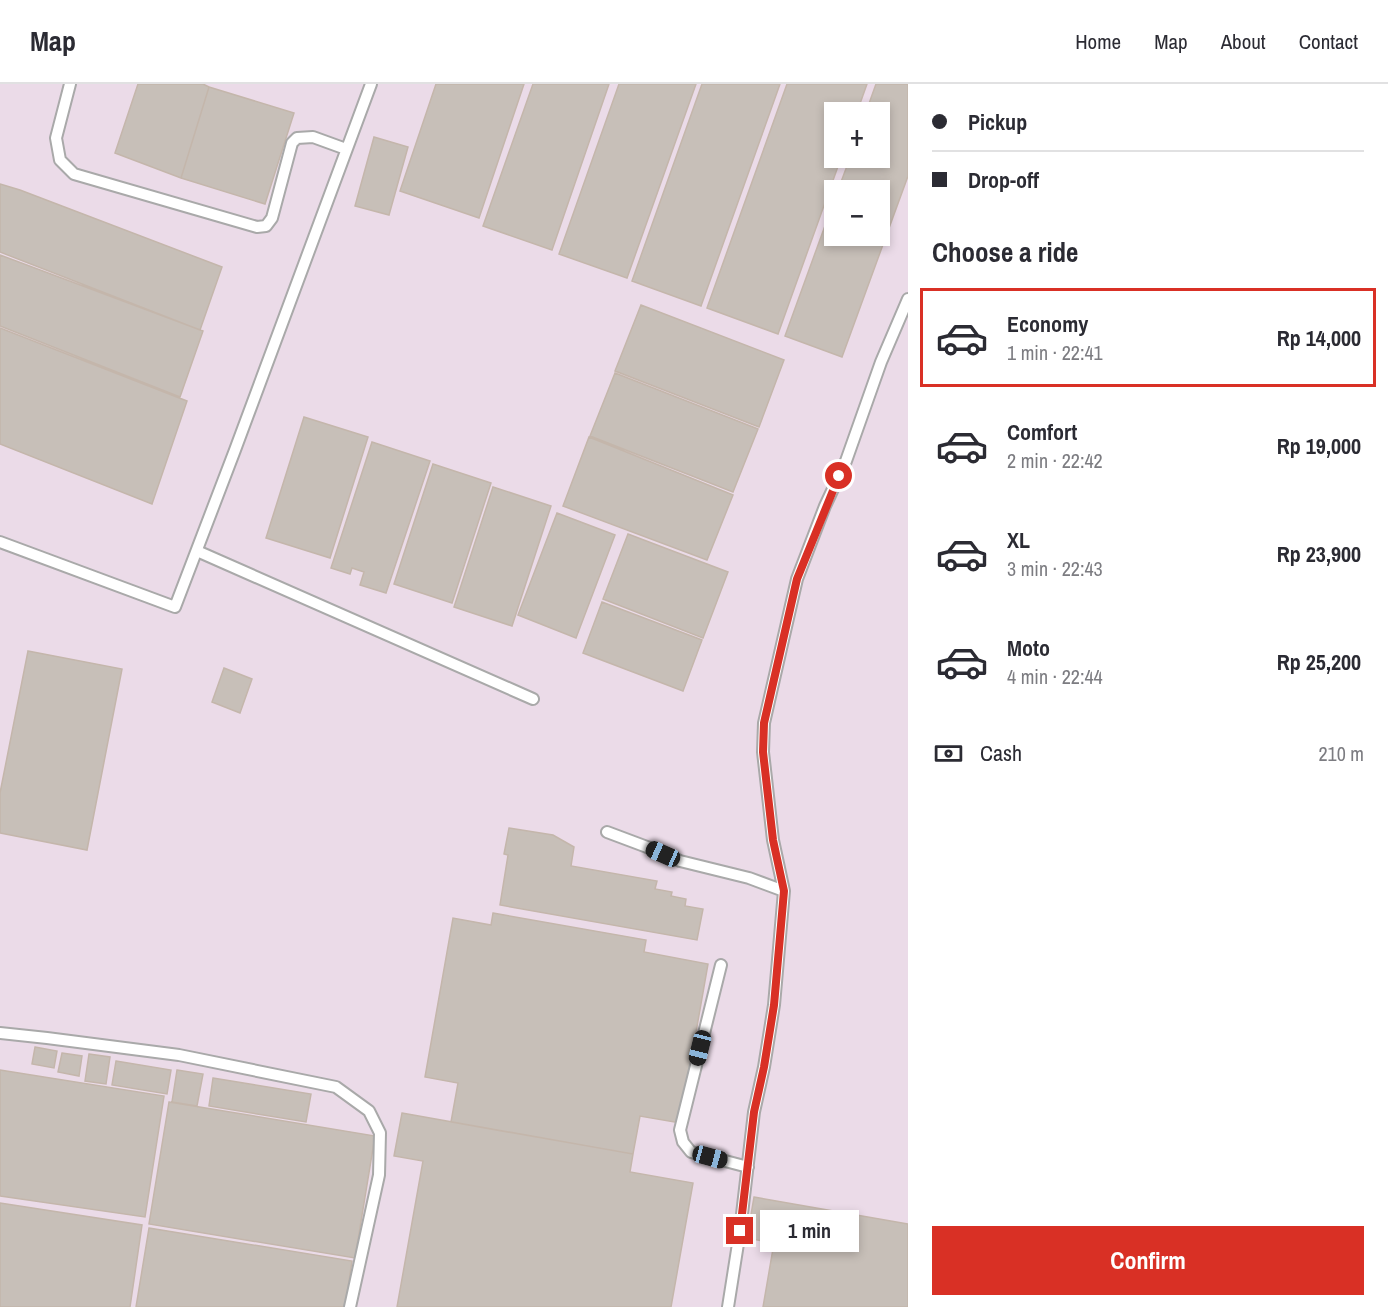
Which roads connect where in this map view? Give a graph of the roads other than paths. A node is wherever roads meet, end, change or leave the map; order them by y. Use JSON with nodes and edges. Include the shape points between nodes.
{"nodes":[{"id":1,"x":70,"y":84,"type":"edge"},
{"id":2,"x":371,"y":84,"type":"edge"},
{"id":3,"x":346,"y":149,"type":"junction"},
{"id":4,"x":908,"y":299,"type":"edge"},
{"id":5,"x":0,"y":542,"type":"edge"},
{"id":6,"x":197,"y":551,"type":"junction"},
{"id":7,"x":534,"y":699,"type":"dead end"},
{"id":8,"x":607,"y":832,"type":"dead end"},
{"id":9,"x":784,"y":891,"type":"junction"},
{"id":10,"x":721,"y":965,"type":"dead end"},
{"id":11,"x":0,"y":1033,"type":"edge"},
{"id":12,"x":748,"y":1167,"type":"junction"},
{"id":13,"x":350,"y":1307,"type":"edge"},
{"id":14,"x":728,"y":1307,"type":"edge"}],
"edges":[{"from":1,"to":3,"type":"lane","via":[[56,138],[60,160],[74,174],[257,227],[266,226],[272,218],[292,143],[297,138],[313,137]]},
{"from":2,"to":3,"type":"lane"},
{"from":3,"to":6,"type":"lane"},
{"from":4,"to":9,"type":"lane","via":[[797,579],[764,723],[763,752],[773,840]]},
{"from":5,"to":6,"type":"lane","via":[[175,607]]},
{"from":6,"to":7,"type":"lane"},
{"from":8,"to":9,"type":"lane","via":[[680,861]]},
{"from":9,"to":12,"type":"lane","via":[[774,1005]]},
{"from":10,"to":12,"type":"lane","via":[[680,1130],[691,1152]]},
{"from":11,"to":13,"type":"lane","via":[[179,1055],[336,1087],[369,1111],[380,1132],[379,1175]]},
{"from":12,"to":14,"type":"lane"}]}
